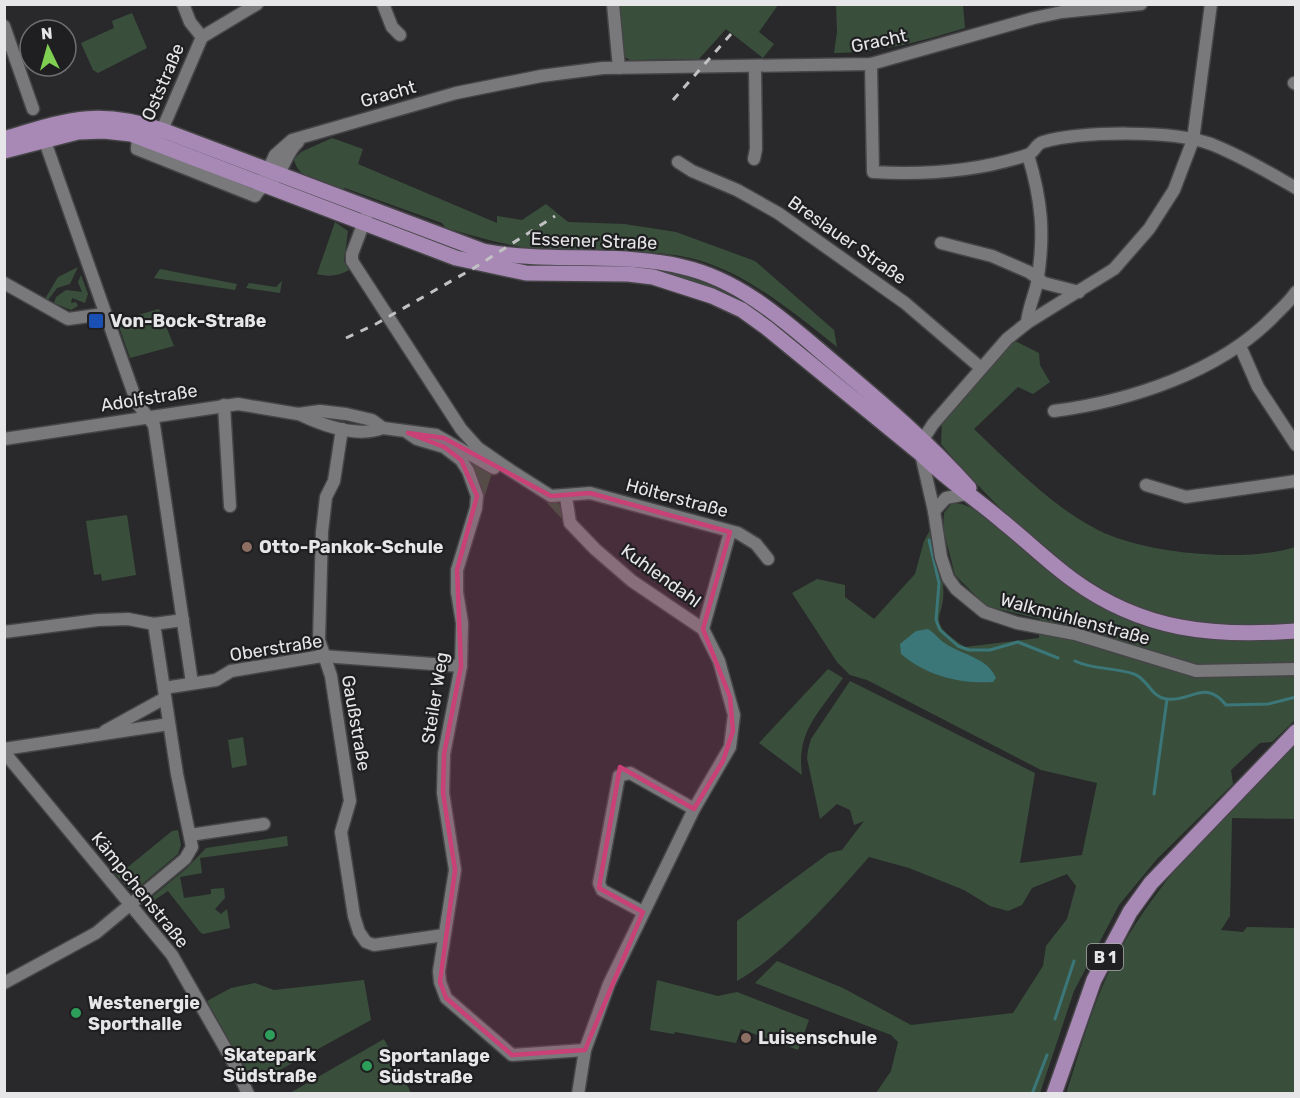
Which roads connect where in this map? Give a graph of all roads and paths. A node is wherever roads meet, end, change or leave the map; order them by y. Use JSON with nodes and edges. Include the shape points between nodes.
{"nodes":[{"id":1,"x":183,"y":4,"type":"edge"},
{"id":2,"x":257,"y":4,"type":"edge"},
{"id":3,"x":383,"y":4,"type":"edge"},
{"id":4,"x":613,"y":4,"type":"edge"},
{"id":5,"x":1141,"y":4,"type":"edge"},
{"id":6,"x":1211,"y":4,"type":"edge"},
{"id":7,"x":4,"y":26,"type":"edge"},
{"id":8,"x":399,"y":35,"type":"dead end"},
{"id":9,"x":202,"y":37,"type":"junction"},
{"id":10,"x":871,"y":64,"type":"junction"},
{"id":11,"x":754,"y":66,"type":"junction"},
{"id":12,"x":619,"y":68,"type":"junction"},
{"id":13,"x":33,"y":109,"type":"dead end"},
{"id":14,"x":43,"y":134,"type":"junction"},
{"id":15,"x":138,"y":136,"type":"junction"},
{"id":16,"x":159,"y":136,"type":"junction"},
{"id":17,"x":4,"y":139,"type":"edge"},
{"id":18,"x":1193,"y":140,"type":"junction"},
{"id":19,"x":4,"y":151,"type":"edge"},
{"id":20,"x":1028,"y":155,"type":"junction"},
{"id":21,"x":754,"y":159,"type":"dead end"},
{"id":22,"x":678,"y":162,"type":"dead end"},
{"id":23,"x":270,"y":177,"type":"junction"},
{"id":24,"x":1296,"y":188,"type":"edge"},
{"id":25,"x":365,"y":217,"type":"junction"},
{"id":26,"x":941,"y":243,"type":"dead end"},
{"id":27,"x":1037,"y":277,"type":"junction"},
{"id":28,"x":4,"y":283,"type":"edge"},
{"id":29,"x":1079,"y":292,"type":"junction"},
{"id":30,"x":1295,"y":295,"type":"edge"},
{"id":31,"x":105,"y":314,"type":"junction"},
{"id":32,"x":1027,"y":323,"type":"junction"},
{"id":33,"x":1240,"y":346,"type":"junction"},
{"id":34,"x":981,"y":368,"type":"junction"},
{"id":35,"x":224,"y":405,"type":"junction"},
{"id":36,"x":1054,"y":411,"type":"dead end"},
{"id":37,"x":298,"y":414,"type":"junction"},
{"id":38,"x":146,"y":416,"type":"junction"},
{"id":39,"x":383,"y":428,"type":"junction"},
{"id":40,"x":342,"y":429,"type":"junction"},
{"id":41,"x":408,"y":433,"type":"junction"},
{"id":42,"x":4,"y":439,"type":"edge"},
{"id":43,"x":1296,"y":445,"type":"edge"},
{"id":44,"x":922,"y":447,"type":"junction"},
{"id":45,"x":510,"y":470,"type":"junction"},
{"id":46,"x":1296,"y":481,"type":"edge"},
{"id":47,"x":1146,"y":485,"type":"dead end"},
{"id":48,"x":966,"y":494,"type":"junction"},
{"id":49,"x":566,"y":496,"type":"junction"},
{"id":50,"x":230,"y":506,"type":"dead end"},
{"id":51,"x":985,"y":506,"type":"junction"},
{"id":52,"x":934,"y":511,"type":"junction"},
{"id":53,"x":730,"y":532,"type":"junction"},
{"id":54,"x":768,"y":559,"type":"dead end"},
{"id":55,"x":183,"y":620,"type":"junction"},
{"id":56,"x":154,"y":624,"type":"junction"},
{"id":57,"x":703,"y":629,"type":"junction"},
{"id":58,"x":1296,"y":631,"type":"edge"},
{"id":59,"x":4,"y":632,"type":"edge"},
{"id":60,"x":322,"y":656,"type":"junction"},
{"id":61,"x":461,"y":666,"type":"junction"},
{"id":62,"x":1296,"y":669,"type":"edge"},
{"id":63,"x":192,"y":683,"type":"junction"},
{"id":64,"x":164,"y":693,"type":"junction"},
{"id":65,"x":170,"y":724,"type":"junction"},
{"id":66,"x":1296,"y":732,"type":"edge"},
{"id":67,"x":99,"y":734,"type":"junction"},
{"id":68,"x":4,"y":750,"type":"edge"},
{"id":69,"x":694,"y":809,"type":"junction"},
{"id":70,"x":264,"y":824,"type":"dead end"},
{"id":71,"x":190,"y":835,"type":"junction"},
{"id":72,"x":131,"y":902,"type":"junction"},
{"id":73,"x":644,"y":912,"type":"junction"},
{"id":74,"x":444,"y":935,"type":"junction"},
{"id":75,"x":4,"y":983,"type":"edge"},
{"id":76,"x":585,"y":1050,"type":"junction"},
{"id":77,"x":249,"y":1093,"type":"edge"},
{"id":78,"x":578,"y":1094,"type":"edge"},
{"id":79,"x":1054,"y":1094,"type":"edge"}],
"edges":[{"from":1,"to":9,"type":"street","name":"Oststraße"},
{"from":2,"to":9,"type":"street"},
{"from":3,"to":8,"type":"street"},
{"from":4,"to":12,"type":"street"},
{"from":5,"to":10,"type":"street","name":"Gracht","via":[[1044,16]]},
{"from":6,"to":18,"type":"street"},
{"from":7,"to":13,"type":"street"},
{"from":9,"to":16,"type":"street","name":"Oststraße"},
{"from":10,"to":11,"type":"street","name":"Gracht"},
{"from":10,"to":20,"type":"street","via":[[873,172],[955,169]]},
{"from":11,"to":12,"type":"street","name":"Gracht"},
{"from":11,"to":21,"type":"street"},
{"from":12,"to":23,"type":"street","name":"Gracht","via":[[499,83],[292,140],[282,147]]},
{"from":14,"to":15,"type":"main road","name":"Essener Straße","via":[[118,131]]},
{"from":14,"to":16,"type":"main road","via":[[79,118],[102,116],[133,120]]},
{"from":14,"to":17,"type":"main road"},
{"from":14,"to":19,"type":"main road"},
{"from":14,"to":31,"type":"street"},
{"from":15,"to":16,"type":"main road","name":"Essener Straße"},
{"from":15,"to":23,"type":"street","via":[[137,149],[255,196]]},
{"from":16,"to":23,"type":"main road","name":"Essener Straße"},
{"from":18,"to":20,"type":"street","via":[[1090,135],[1040,142]]},
{"from":18,"to":24,"type":"street","via":[[1241,157]]},
{"from":18,"to":29,"type":"street","via":[[1174,190],[1149,229],[1114,269]]},
{"from":20,"to":27,"type":"street","via":[[1043,223]]},
{"from":22,"to":34,"type":"street","name":"Breslauer Straße","via":[[778,213],[905,303]]},
{"from":23,"to":25,"type":"main road","name":"Essener Straße"},
{"from":25,"to":44,"type":"main road","name":"Essener Straße","via":[[456,258],[494,268],[526,273],[628,274],[682,284],[712,296],[742,310]]},
{"from":25,"to":45,"type":"street","via":[[352,261],[461,429],[478,448]]},
{"from":26,"to":27,"type":"street","via":[[992,256]]},
{"from":27,"to":29,"type":"street","via":[[1044,283]]},
{"from":27,"to":32,"type":"street"},
{"from":28,"to":31,"type":"street","via":[[68,319]]},
{"from":29,"to":32,"type":"street"},
{"from":30,"to":33,"type":"street"},
{"from":31,"to":38,"type":"street","via":[[137,403]]},
{"from":32,"to":34,"type":"street"},
{"from":33,"to":36,"type":"street","via":[[1174,380]]},
{"from":33,"to":43,"type":"street","via":[[1258,387]]},
{"from":34,"to":44,"type":"street","via":[[937,419]]},
{"from":35,"to":37,"type":"street","name":"Adolfstraße"},
{"from":35,"to":38,"type":"street","name":"Adolfstraße"},
{"from":35,"to":50,"type":"street"},
{"from":37,"to":39,"type":"street","name":"Adolfstraße","via":[[346,414],[372,420]]},
{"from":37,"to":40,"type":"street","name":"Adolfstraße"},
{"from":38,"to":42,"type":"street","name":"Adolfstraße"},
{"from":38,"to":55,"type":"street","via":[[154,425]]},
{"from":39,"to":40,"type":"street","name":"Adolfstraße","via":[[368,432]]},
{"from":39,"to":41,"type":"street","name":"Adolfstraße"},
{"from":40,"to":60,"type":"street","name":"Gaußstraße","via":[[321,532],[318,640]]},
{"from":41,"to":45,"type":"street","name":"Adolfstraße","via":[[444,438],[498,470]]},
{"from":41,"to":61,"type":"street","name":"Steiler Weg","via":[[444,447],[461,460],[475,485],[476,508],[457,570]]},
{"from":44,"to":48,"type":"main road","name":"Essener Straße"},
{"from":44,"to":51,"type":"main road","name":"Essener Straße"},
{"from":44,"to":52,"type":"street","name":"Walkmühlenstraße"},
{"from":45,"to":49,"type":"street","via":[[538,490],[551,496]]},
{"from":46,"to":47,"type":"street","via":[[1186,497]]},
{"from":48,"to":51,"type":"main road","name":"Essener Straße"},
{"from":48,"to":52,"type":"street","via":[[946,498]]},
{"from":49,"to":53,"type":"street","name":"Hölterstraße","via":[[590,493]]},
{"from":49,"to":57,"type":"street","name":"Kuhlendahl","via":[[570,523],[595,549],[632,581]]},
{"from":51,"to":58,"type":"main road","name":"Essener Straße","via":[[1072,580],[1150,620],[1213,634]]},
{"from":52,"to":62,"type":"street","name":"Walkmühlenstraße","via":[[948,578],[975,606],[997,618],[1075,634],[1196,671]]},
{"from":53,"to":54,"type":"street","name":"Hölterstraße","via":[[748,537]]},
{"from":53,"to":57,"type":"street"},
{"from":55,"to":56,"type":"street"},
{"from":55,"to":63,"type":"street"},
{"from":56,"to":59,"type":"street","via":[[128,619],[98,620]]},
{"from":56,"to":64,"type":"street"},
{"from":57,"to":69,"type":"street","name":"Kuhlendahl","via":[[719,661],[730,697],[733,731],[723,761]]},
{"from":60,"to":61,"type":"street","name":"Oberstraße"},
{"from":60,"to":63,"type":"street","name":"Oberstraße","via":[[231,671],[216,680]]},
{"from":60,"to":74,"type":"street","name":"Gaußstraße","via":[[331,676],[350,801],[341,832],[359,932],[374,945]]},
{"from":61,"to":74,"type":"street","name":"Steiler Weg","via":[[444,754],[444,809],[455,870]]},
{"from":63,"to":64,"type":"street","name":"Oberstraße"},
{"from":64,"to":65,"type":"street"},
{"from":64,"to":67,"type":"street","name":"Oberstraße"},
{"from":65,"to":67,"type":"street"},
{"from":65,"to":71,"type":"street"},
{"from":66,"to":79,"type":"main road","number":"B 1","via":[[1151,883],[1130,912],[1094,980]]},
{"from":67,"to":68,"type":"street"},
{"from":68,"to":72,"type":"street","name":"Kämpchenstraße"},
{"from":69,"to":73,"type":"street","name":"Kuhlendahl"},
{"from":69,"to":73,"type":"street","via":[[630,773],[619,776],[600,887]]},
{"from":70,"to":71,"type":"street"},
{"from":71,"to":72,"type":"street","via":[[192,847],[185,859]]},
{"from":72,"to":75,"type":"street","via":[[96,933]]},
{"from":72,"to":77,"type":"street","name":"Kämpchenstraße","via":[[172,955]]},
{"from":73,"to":76,"type":"street","name":"Kuhlendahl","via":[[609,984]]},
{"from":74,"to":76,"type":"street","via":[[439,971],[442,990],[493,1041],[512,1055]]},
{"from":76,"to":78,"type":"street","name":"Kuhlendahl"}]}
